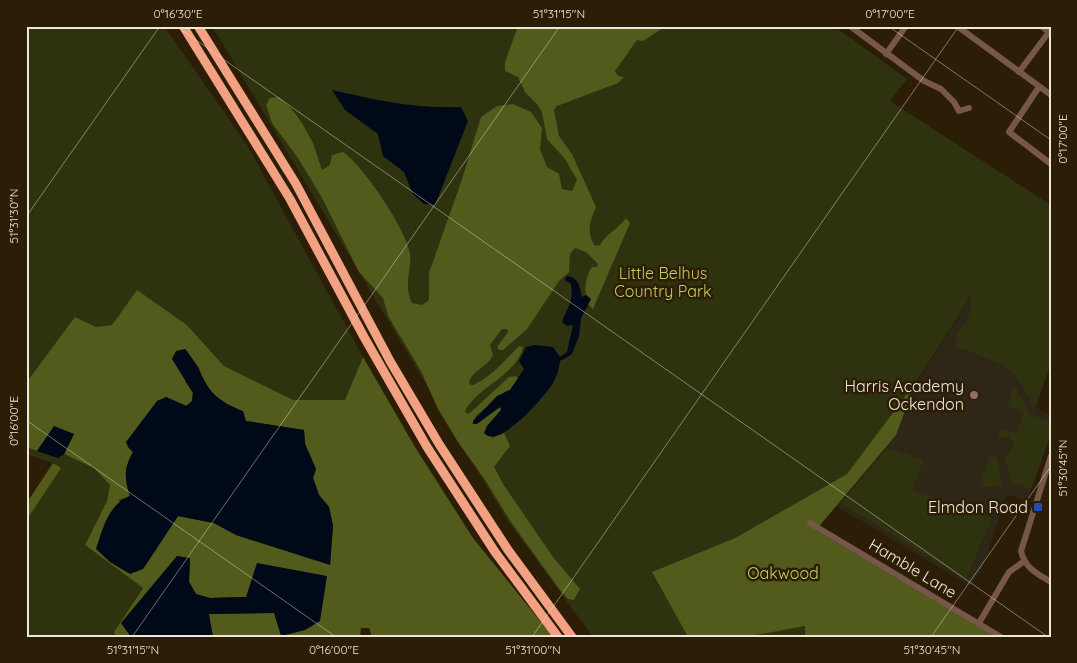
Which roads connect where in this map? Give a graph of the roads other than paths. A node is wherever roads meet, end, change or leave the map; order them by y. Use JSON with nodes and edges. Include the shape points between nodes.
{"nodes":[{"id":1,"x":183,"y":26,"type":"edge"},
{"id":2,"x":198,"y":26,"type":"edge"},
{"id":3,"x":850,"y":26,"type":"edge"},
{"id":4,"x":906,"y":26,"type":"edge"},
{"id":5,"x":957,"y":26,"type":"edge"},
{"id":6,"x":1040,"y":26,"type":"edge"},
{"id":7,"x":1050,"y":33,"type":"edge"},
{"id":8,"x":886,"y":54,"type":"junction"},
{"id":9,"x":1019,"y":72,"type":"junction"},
{"id":10,"x":1040,"y":87,"type":"junction"},
{"id":11,"x":1051,"y":95,"type":"edge"},
{"id":12,"x":969,"y":108,"type":"dead end"},
{"id":13,"x":1051,"y":164,"type":"edge"},
{"id":14,"x":1051,"y":456,"type":"edge"},
{"id":15,"x":810,"y":523,"type":"dead end"},
{"id":16,"x":1023,"y":562,"type":"junction"},
{"id":17,"x":1051,"y":582,"type":"edge"},
{"id":18,"x":979,"y":623,"type":"junction"},
{"id":19,"x":558,"y":637,"type":"edge"},
{"id":20,"x":572,"y":637,"type":"edge"},
{"id":21,"x":1001,"y":637,"type":"edge"}],
"edges":[{"from":1,"to":19,"type":"highway","via":[[290,199],[427,448],[495,552]]},
{"from":2,"to":20,"type":"highway","via":[[296,184],[431,431],[508,550]]},
{"from":3,"to":8,"type":"street"},
{"from":4,"to":8,"type":"street"},
{"from":5,"to":9,"type":"street"},
{"from":6,"to":7,"type":"street"},
{"from":7,"to":9,"type":"street"},
{"from":8,"to":12,"type":"street","via":[[940,89],[959,111]]},
{"from":9,"to":10,"type":"street"},
{"from":10,"to":11,"type":"street"},
{"from":10,"to":13,"type":"street","via":[[1009,132]]},
{"from":14,"to":16,"type":"street","via":[[1022,542]]},
{"from":15,"to":18,"type":"street","name":"Hamble Lane"},
{"from":16,"to":17,"type":"street"},
{"from":16,"to":18,"type":"street","via":[[1009,572]]},
{"from":18,"to":21,"type":"street","name":"Hamble Lane"}]}
